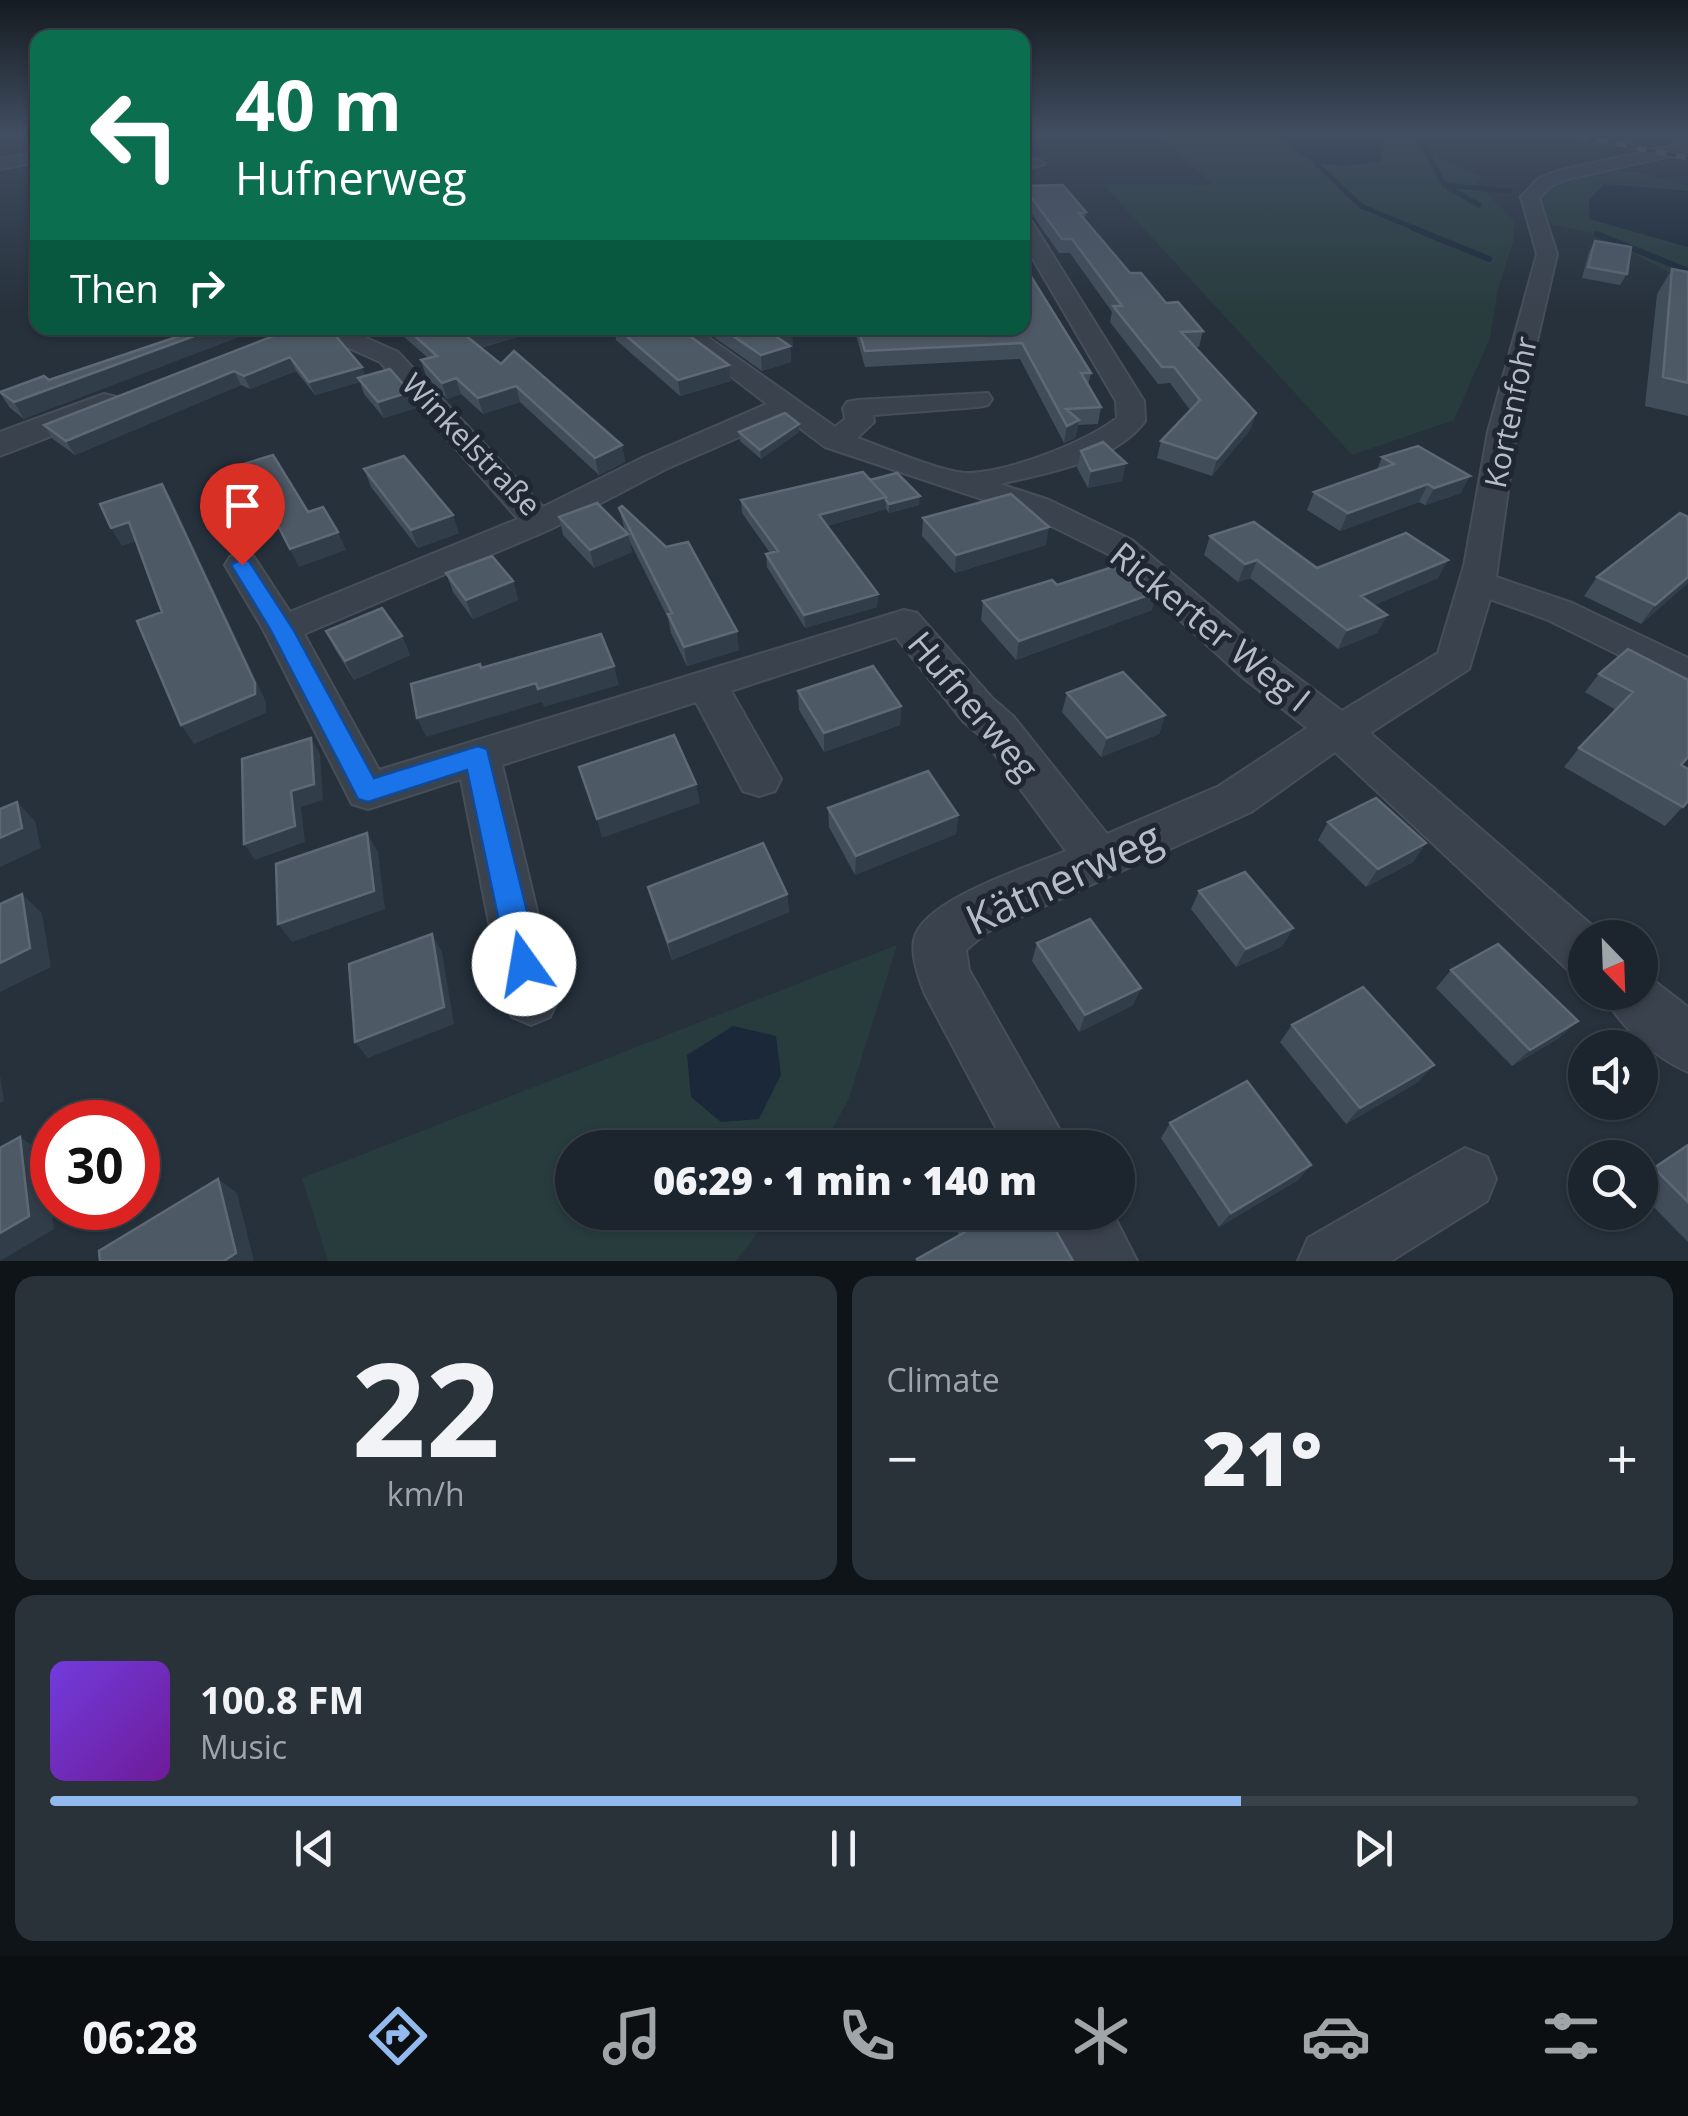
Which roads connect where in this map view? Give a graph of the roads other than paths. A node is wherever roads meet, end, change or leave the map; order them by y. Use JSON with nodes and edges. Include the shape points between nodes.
{"nodes":[{"id":1,"x":1532,"y":193,"type":"edge"},
{"id":2,"x":1030,"y":238,"type":"edge"},
{"id":3,"x":340,"y":335,"type":"edge"},
{"id":4,"x":689,"y":335,"type":"edge"},
{"id":5,"x":140,"y":390,"type":"edge"},
{"id":6,"x":978,"y":399,"type":"dead end"},
{"id":7,"x":785,"y":407,"type":"junction"},
{"id":8,"x":835,"y":441,"type":"junction"},
{"id":9,"x":0,"y":445,"type":"edge"},
{"id":10,"x":969,"y":483,"type":"junction"},
{"id":11,"x":539,"y":522,"type":"junction"},
{"id":12,"x":242,"y":565,"type":"dead end"},
{"id":13,"x":1476,"y":582,"type":"junction"},
{"id":14,"x":282,"y":629,"type":"junction"},
{"id":15,"x":1679,"y":660,"type":"edge"},
{"id":16,"x":706,"y":683,"type":"junction"},
{"id":17,"x":1337,"y":729,"type":"junction"},
{"id":18,"x":478,"y":756,"type":"junction"},
{"id":19,"x":760,"y":779,"type":"dead end"},
{"id":20,"x":1097,"y":857,"type":"junction"},
{"id":21,"x":1568,"y":937,"type":"edge"},
{"id":22,"x":531,"y":999,"type":"dead end"},
{"id":23,"x":1650,"y":1010,"type":"edge"},
{"id":24,"x":1688,"y":1044,"type":"edge"},
{"id":25,"x":1030,"y":1130,"type":"edge"},
{"id":26,"x":1465,"y":1178,"type":"dead end"},
{"id":27,"x":1087,"y":1230,"type":"edge"},
{"id":28,"x":1104,"y":1261,"type":"edge"},
{"id":29,"x":1331,"y":1261,"type":"edge"}],
"edges":[{"from":1,"to":13,"type":"street","name":"Kortenfohr","via":[[1547,254],[1502,432]]},
{"from":2,"to":10,"type":"street","via":[[1130,401],[1131,421],[1085,449]]},
{"from":3,"to":11,"type":"street","name":"Winkelstraße","via":[[389,357]]},
{"from":4,"to":7,"type":"street","name":"Rickerter Weg I"},
{"from":5,"to":9,"type":"street"},
{"from":6,"to":8,"type":"street","via":[[857,408],[860,422]]},
{"from":7,"to":8,"type":"street","name":"Rickerter Weg I"},
{"from":7,"to":11,"type":"street","name":"Winkelstraße"},
{"from":8,"to":10,"type":"street","name":"Rickerter Weg I"},
{"from":10,"to":17,"type":"street","name":"Rickerter Weg I","via":[[1120,547]]},
{"from":11,"to":14,"type":"street"},
{"from":12,"to":14,"type":"street","name":"Hufnerweg"},
{"from":13,"to":15,"type":"street"},
{"from":13,"to":17,"type":"street","name":"Kortenfohr","via":[[1455,660]]},
{"from":14,"to":18,"type":"street","name":"Hufnerweg","via":[[368,791]]},
{"from":16,"to":18,"type":"street","name":"Hufnerweg"},
{"from":16,"to":19,"type":"street"},
{"from":16,"to":20,"type":"street","name":"Hufnerweg","via":[[904,622],[998,727]]},
{"from":17,"to":20,"type":"street","name":"Kätnerweg","via":[[1235,799]]},
{"from":17,"to":21,"type":"street","name":"Rickerter Weg I"},
{"from":18,"to":22,"type":"street"},
{"from":20,"to":25,"type":"street","name":"Kätnerweg","via":[[969,916],[939,940],[944,976]]},
{"from":23,"to":24,"type":"street"},
{"from":26,"to":29,"type":"street"},
{"from":27,"to":28,"type":"street"}]}
